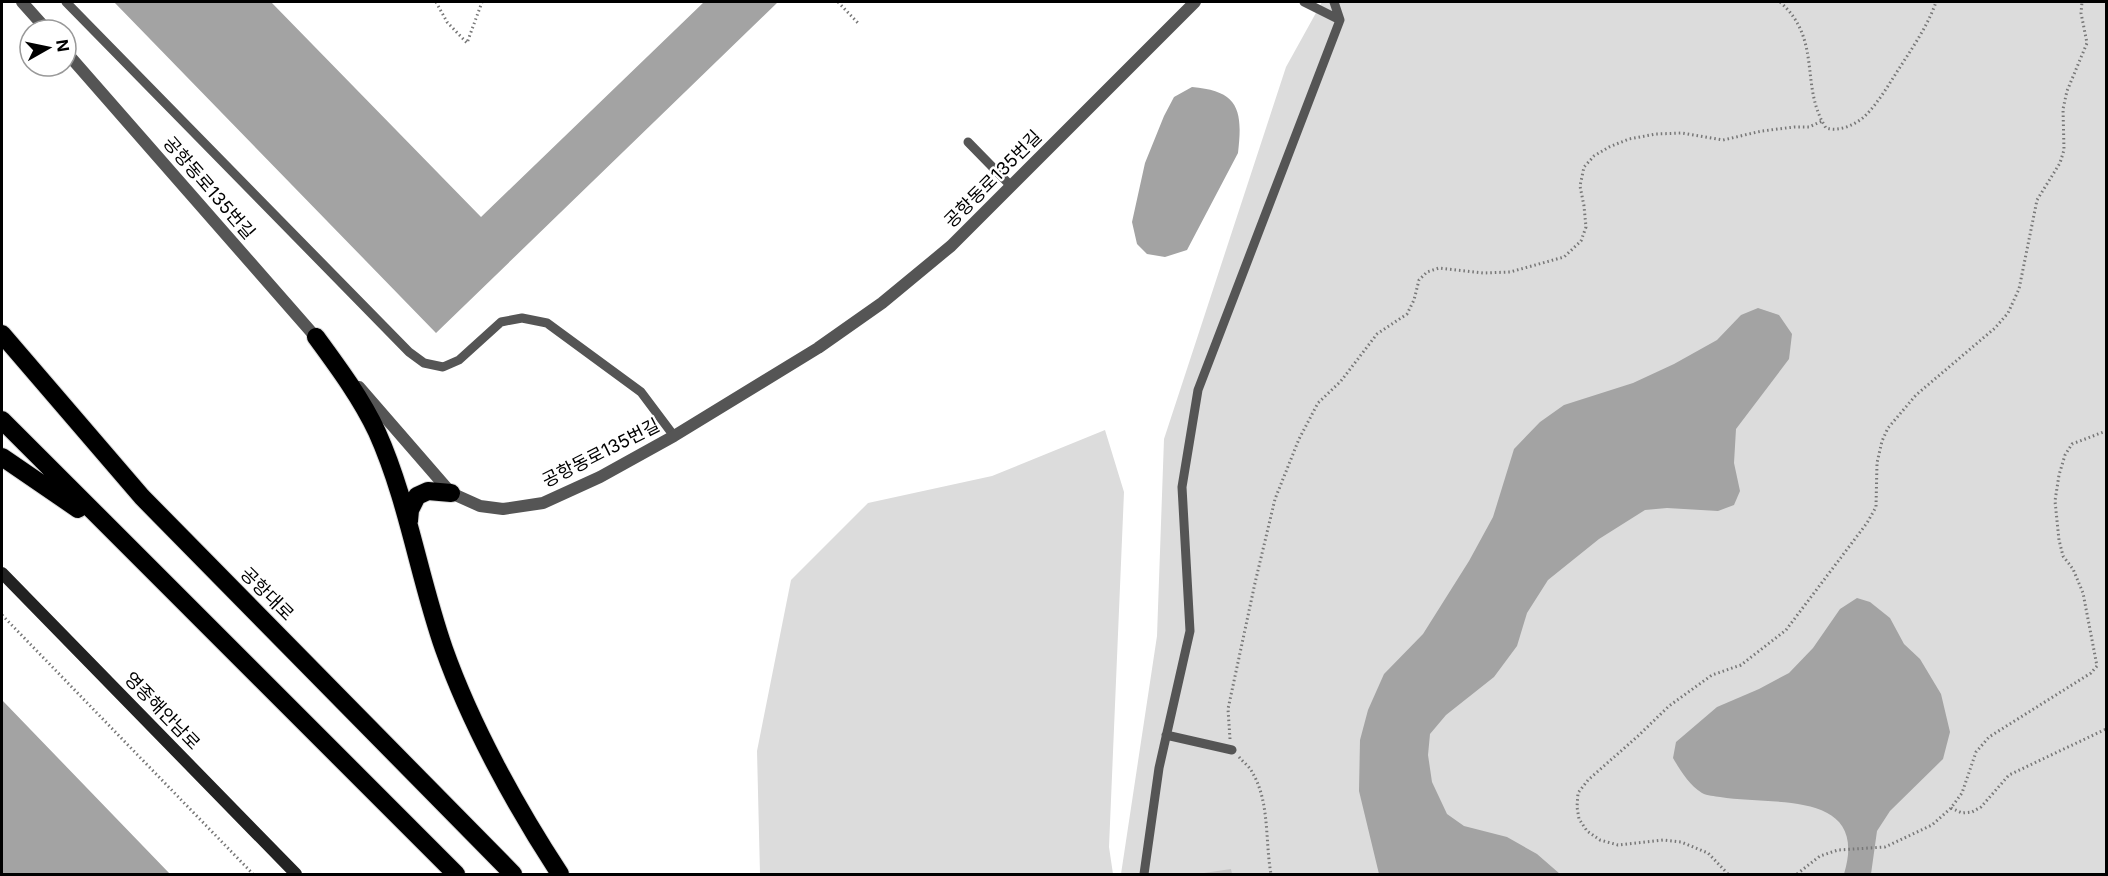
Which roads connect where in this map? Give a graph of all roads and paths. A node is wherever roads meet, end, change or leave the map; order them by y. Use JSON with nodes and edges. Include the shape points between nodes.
{"nodes":[{"id":1,"x":22,"y":2,"type":"edge"},
{"id":2,"x":66,"y":2,"type":"edge"},
{"id":3,"x":436,"y":2,"type":"edge"},
{"id":4,"x":482,"y":2,"type":"edge"},
{"id":5,"x":838,"y":2,"type":"edge"},
{"id":6,"x":1194,"y":2,"type":"edge"},
{"id":7,"x":1304,"y":2,"type":"edge"},
{"id":8,"x":1334,"y":2,"type":"edge"},
{"id":9,"x":1780,"y":2,"type":"edge"},
{"id":10,"x":1936,"y":2,"type":"edge"},
{"id":11,"x":2082,"y":2,"type":"edge"},
{"id":12,"x":36,"y":18,"type":"edge"},
{"id":13,"x":1340,"y":20,"type":"junction"},
{"id":14,"x":858,"y":23,"type":"dead end"},
{"id":15,"x":78,"y":66,"type":"edge"},
{"id":16,"x":1822,"y":122,"type":"junction"},
{"id":17,"x":968,"y":142,"type":"dead end"},
{"id":18,"x":1011,"y":186,"type":"junction"},
{"id":19,"x":2,"y":334,"type":"edge"},
{"id":20,"x":316,"y":337,"type":"junction"},
{"id":21,"x":2,"y":420,"type":"edge"},
{"id":22,"x":2106,"y":431,"type":"edge"},
{"id":23,"x":674,"y":436,"type":"junction"},
{"id":24,"x":2,"y":457,"type":"edge"},
{"id":25,"x":451,"y":493,"type":"junction"},
{"id":26,"x":112,"y":532,"type":"junction"},
{"id":27,"x":409,"y":532,"type":"junction"},
{"id":28,"x":2,"y":573,"type":"edge"},
{"id":29,"x":2,"y":615,"type":"edge"},
{"id":30,"x":2106,"y":729,"type":"edge"},
{"id":31,"x":1166,"y":735,"type":"junction"},
{"id":32,"x":1232,"y":750,"type":"junction"},
{"id":33,"x":1951,"y":808,"type":"junction"},
{"id":34,"x":253,"y":874,"type":"edge"},
{"id":35,"x":296,"y":874,"type":"edge"},
{"id":36,"x":456,"y":874,"type":"edge"},
{"id":37,"x":513,"y":874,"type":"edge"},
{"id":38,"x":560,"y":874,"type":"edge"},
{"id":39,"x":1144,"y":874,"type":"edge"},
{"id":40,"x":1271,"y":874,"type":"edge"},
{"id":41,"x":1728,"y":874,"type":"edge"},
{"id":42,"x":1797,"y":874,"type":"edge"}],
"edges":[{"from":1,"to":12,"type":"street"},
{"from":2,"to":23,"type":"lane","via":[[424,363],[443,367],[459,360],[501,321],[522,318],[547,323],[641,392]]},
{"from":3,"to":4,"type":"path","via":[[466,43]]},
{"from":5,"to":14,"type":"path"},
{"from":6,"to":18,"type":"street","name":"공항동로135번길"},
{"from":7,"to":13,"type":"lane"},
{"from":8,"to":13,"type":"lane"},
{"from":9,"to":16,"type":"path","via":[[1797,20],[1807,48],[1814,98]]},
{"from":10,"to":16,"type":"path","via":[[1910,51],[1863,118],[1833,130]]},
{"from":11,"to":41,"type":"path","via":[[2086,43],[2063,109],[2064,150],[2037,200],[2019,289],[2008,314],[1916,395],[1888,428],[1877,463],[1876,507],[1786,630],[1742,664],[1712,675],[1686,692],[1578,793],[1579,819],[1600,840],[1618,845],[1681,842],[1708,853]]},
{"from":13,"to":31,"type":"lane","via":[[1198,390],[1182,487],[1190,630]]},
{"from":15,"to":20,"type":"street","name":"공항동로135번길"},
{"from":16,"to":32,"type":"path","via":[[1723,140],[1682,133],[1656,134],[1609,147],[1584,167],[1580,186],[1586,227],[1581,241],[1564,257],[1510,272],[1439,268],[1419,280],[1407,314],[1377,334],[1341,381],[1318,403],[1275,499],[1228,709]]},
{"from":17,"to":18,"type":"lane"},
{"from":18,"to":23,"type":"street","name":"공항동로135번길","via":[[951,246],[882,303],[818,348]]},
{"from":19,"to":37,"type":"highway","name":"공항대로","via":[[142,497]]},
{"from":20,"to":25,"type":"street","name":"공항동로135번길"},
{"from":20,"to":27,"type":"highway","via":[[354,390],[377,432]]},
{"from":21,"to":26,"type":"highway"},
{"from":22,"to":33,"type":"path","via":[[2072,444],[2065,455],[2055,501],[2063,556],[2083,592],[2097,666],[1989,737],[1976,752],[1962,793]]},
{"from":23,"to":25,"type":"street","name":"공항동로135번길","via":[[543,503],[503,509],[480,506]]},
{"from":24,"to":26,"type":"highway"},
{"from":25,"to":27,"type":"highway","via":[[428,491],[417,496],[410,510]]},
{"from":26,"to":36,"type":"highway"},
{"from":27,"to":38,"type":"highway","via":[[462,695]]},
{"from":28,"to":35,"type":"main road","name":"영종해안남로"},
{"from":29,"to":34,"type":"path"},
{"from":30,"to":33,"type":"path","via":[[2009,775],[1972,812]]},
{"from":31,"to":32,"type":"lane"},
{"from":31,"to":39,"type":"lane"},
{"from":32,"to":40,"type":"path","via":[[1252,771],[1259,788]]},
{"from":33,"to":42,"type":"path","via":[[1932,825],[1885,847],[1838,850],[1820,856]]}]}
